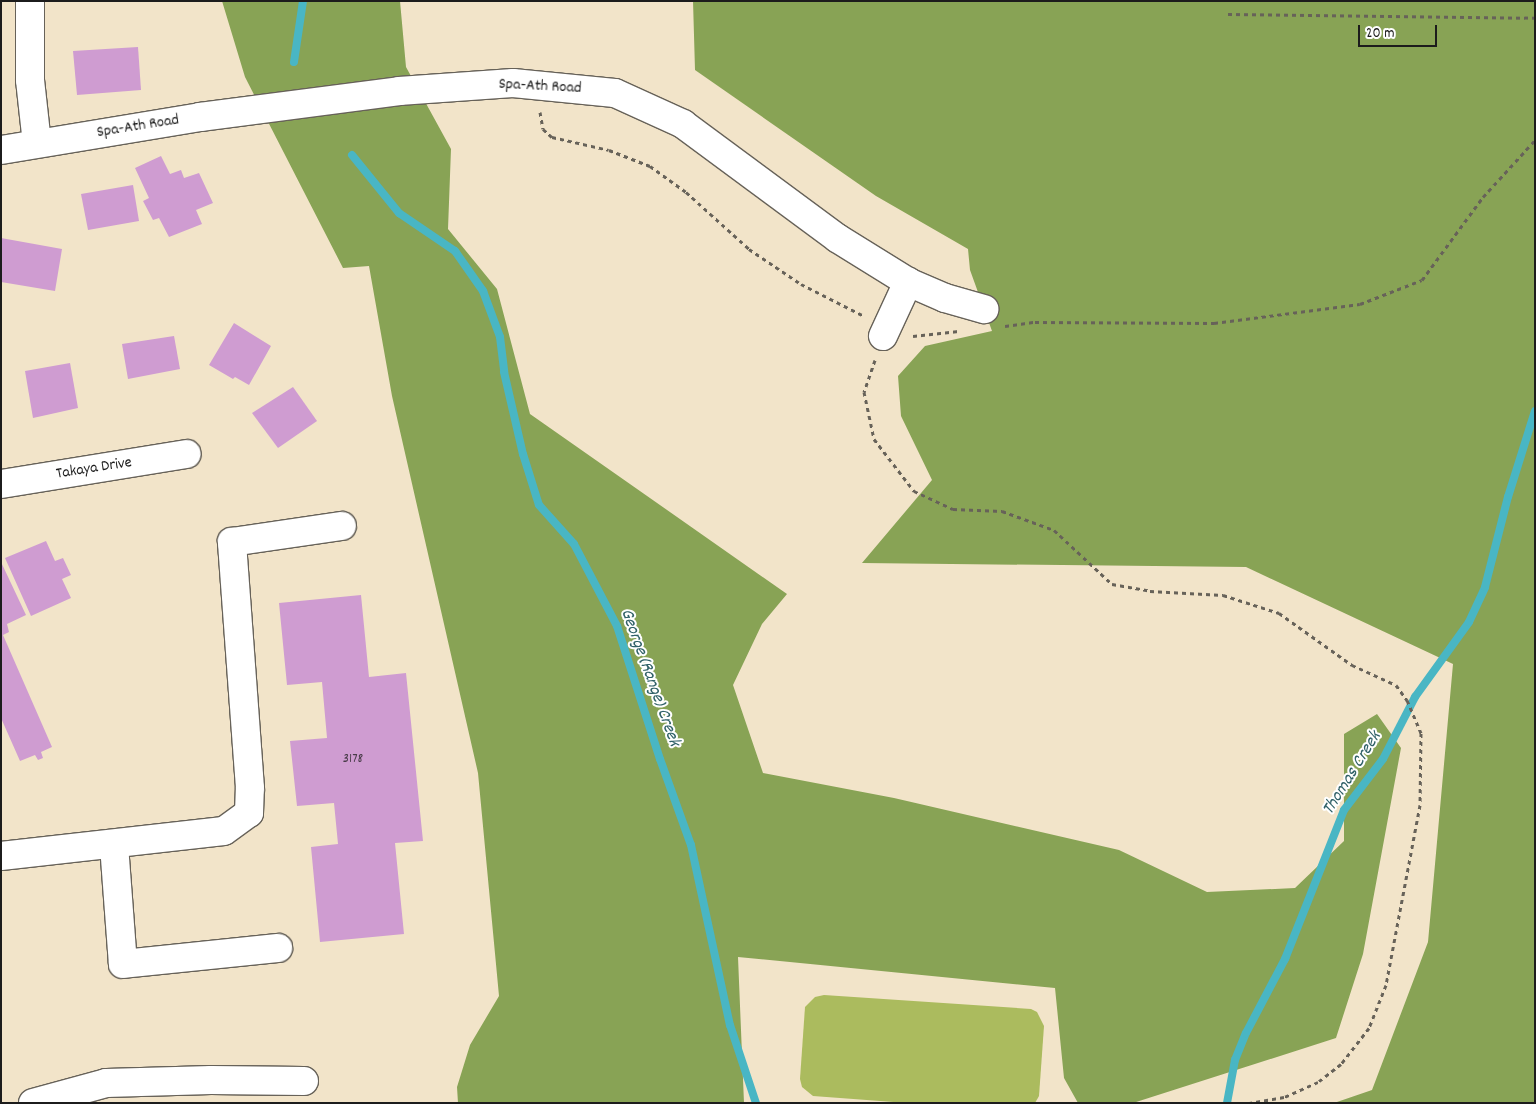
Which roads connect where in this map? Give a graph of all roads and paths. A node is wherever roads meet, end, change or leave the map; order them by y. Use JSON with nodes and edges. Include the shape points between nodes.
{"nodes":[{"id":1,"x":30,"y":1,"type":"edge"},
{"id":2,"x":1228,"y":14,"type":"dead end"},
{"id":3,"x":1535,"y":18,"type":"edge"},
{"id":4,"x":540,"y":110,"type":"dead end"},
{"id":5,"x":1535,"y":140,"type":"edge"},
{"id":6,"x":38,"y":143,"type":"junction"},
{"id":7,"x":1,"y":150,"type":"edge"},
{"id":8,"x":908,"y":282,"type":"junction"},
{"id":9,"x":990,"y":318,"type":"joint"},
{"id":10,"x":874,"y":326,"type":"junction"},
{"id":11,"x":967,"y":330,"type":"dead end"},
{"id":12,"x":912,"y":336,"type":"dead end"},
{"id":13,"x":187,"y":454,"type":"dead end"},
{"id":14,"x":1,"y":484,"type":"edge"},
{"id":15,"x":342,"y":526,"type":"dead end"},
{"id":16,"x":114,"y":844,"type":"junction"},
{"id":17,"x":1,"y":856,"type":"edge"},
{"id":18,"x":278,"y":948,"type":"dead end"},
{"id":19,"x":304,"y":1081,"type":"dead end"},
{"id":20,"x":33,"y":1103,"type":"edge"},
{"id":21,"x":1250,"y":1103,"type":"edge"}],
"edges":[{"from":1,"to":6,"type":"street","via":[[30,80]]},
{"from":2,"to":3,"type":"path"},
{"from":4,"to":10,"type":"path","via":[[543,129],[552,137],[609,150],[650,166],[686,192],[749,249],[801,284]]},
{"from":5,"to":9,"type":"path","via":[[1483,197],[1422,280],[1360,304],[1214,323],[1035,322]]},
{"from":6,"to":7,"type":"street","name":"Spa-Ath Road"},
{"from":6,"to":8,"type":"street","name":"Spa-Ath Road","via":[[200,117],[399,91],[514,84],[615,93],[682,124],[837,238]]},
{"from":8,"to":9,"type":"street","name":"Spa-Ath Road"},
{"from":8,"to":10,"type":"street"},
{"from":10,"to":21,"type":"path","via":[[864,392],[874,440],[914,491],[953,509],[1002,511],[1054,530],[1112,584],[1150,591],[1223,595],[1279,613],[1352,665],[1396,686],[1408,700],[1420,733],[1420,804],[1386,985],[1369,1028],[1341,1064],[1318,1082],[1284,1097]]},
{"from":11,"to":12,"type":"path"},
{"from":13,"to":14,"type":"street","name":"Takaya Drive"},
{"from":15,"to":16,"type":"street","via":[[232,542],[250,788],[249,813],[224,832]]},
{"from":16,"to":17,"type":"street"},
{"from":16,"to":18,"type":"street","via":[[123,964]]},
{"from":19,"to":20,"type":"street","via":[[106,1083]]}]}
